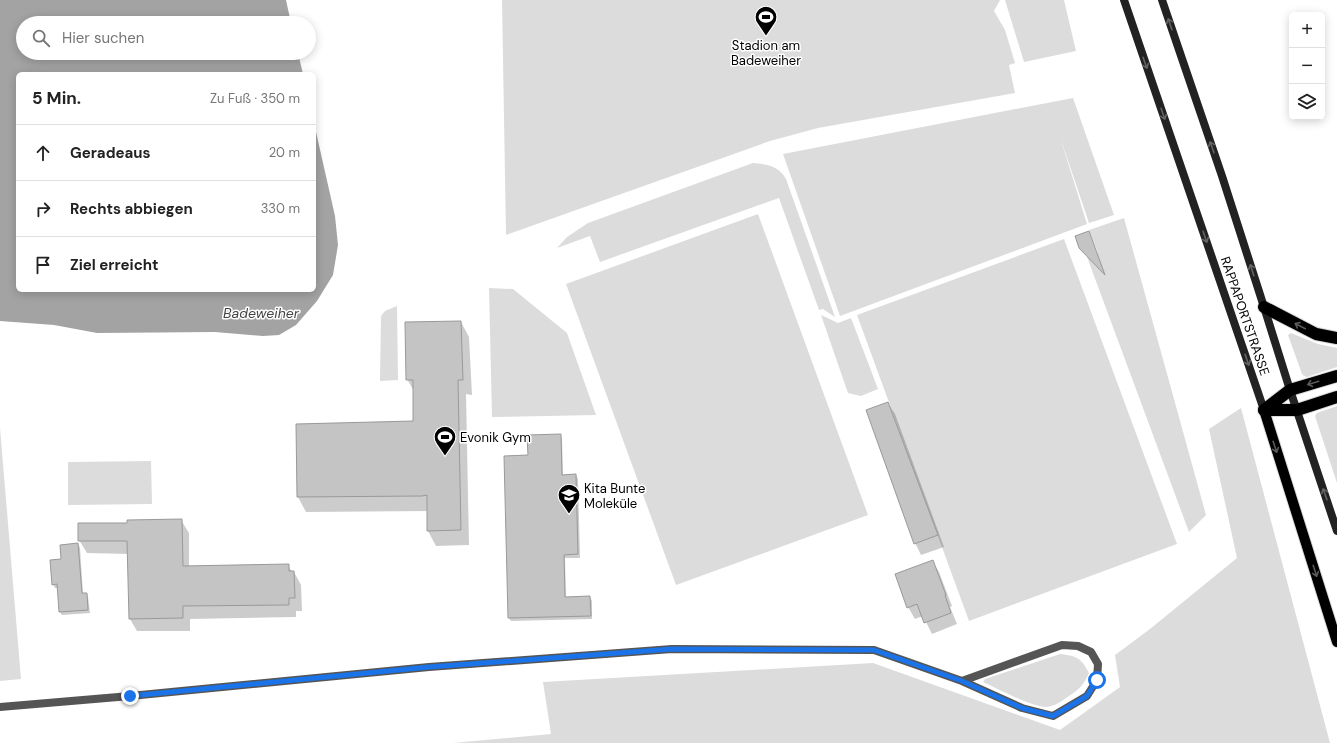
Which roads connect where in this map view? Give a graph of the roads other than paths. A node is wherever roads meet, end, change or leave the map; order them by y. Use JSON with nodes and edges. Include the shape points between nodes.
{"nodes":[{"id":1,"x":1124,"y":0,"type":"edge"},
{"id":2,"x":1162,"y":0,"type":"edge"},
{"id":3,"x":1264,"y":307,"type":"junction"},
{"id":4,"x":1337,"y":338,"type":"edge"},
{"id":5,"x":1337,"y":376,"type":"edge"},
{"id":6,"x":1290,"y":390,"type":"junction"},
{"id":7,"x":1337,"y":396,"type":"edge"},
{"id":8,"x":1264,"y":410,"type":"junction"},
{"id":9,"x":1297,"y":410,"type":"junction"},
{"id":10,"x":1337,"y":531,"type":"edge"},
{"id":11,"x":1337,"y":642,"type":"edge"},
{"id":12,"x":962,"y":681,"type":"junction"},
{"id":13,"x":0,"y":707,"type":"edge"}],
"edges":[{"from":1,"to":8,"type":"main road","name":"RAPPAPORTSTRASSE","one_way":true},
{"from":3,"to":2,"type":"main road","name":"RAPPAPORTSTRASSE","one_way":true},
{"from":4,"to":3,"type":"highway","one_way":true,"via":[[1316,334]]},
{"from":3,"to":6,"type":"main road","name":"RAPPAPORTSTRASSE"},
{"from":5,"to":6,"type":"highway","one_way":true},
{"from":6,"to":8,"type":"highway"},
{"from":6,"to":9,"type":"main road","name":"RAPPAPORTSTRASSE"},
{"from":7,"to":9,"type":"highway"},
{"from":8,"to":9,"type":"highway"},
{"from":8,"to":11,"type":"main road","name":"RAPPAPORTSTRASSE","one_way":true},
{"from":10,"to":9,"type":"main road","name":"RAPPAPORTSTRASSE","one_way":true},
{"from":12,"to":12,"type":"street","via":[[1062,645],[1078,646],[1091,652],[1098,664],[1097,680],[1087,696],[1053,716],[1022,708]]},
{"from":12,"to":13,"type":"street","via":[[874,650],[672,649],[429,667]]}]}
